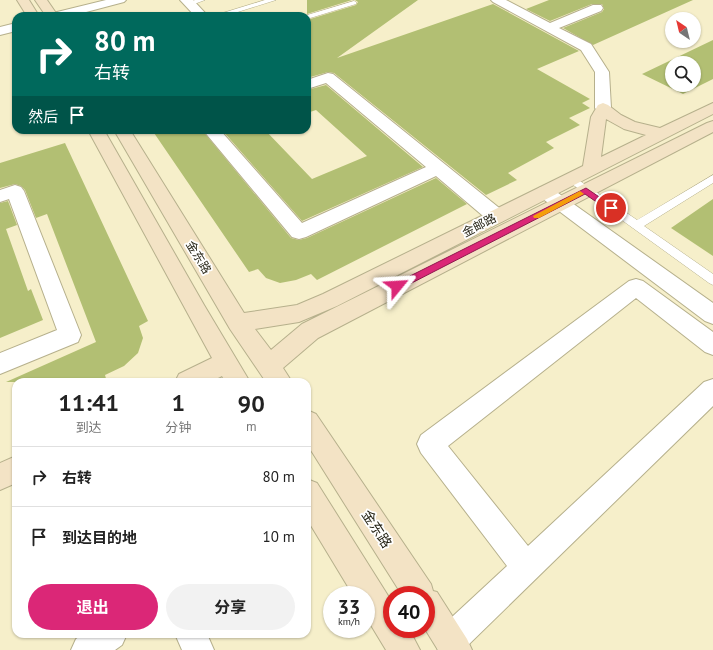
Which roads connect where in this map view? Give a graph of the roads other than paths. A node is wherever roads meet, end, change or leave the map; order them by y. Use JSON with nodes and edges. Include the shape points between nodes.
{"nodes":[{"id":1,"x":24,"y":0,"type":"edge"},
{"id":2,"x":41,"y":0,"type":"edge"},
{"id":3,"x":120,"y":0,"type":"edge"},
{"id":4,"x":202,"y":0,"type":"edge"},
{"id":5,"x":273,"y":0,"type":"edge"},
{"id":6,"x":497,"y":0,"type":"edge"},
{"id":7,"x":188,"y":2,"type":"edge"},
{"id":8,"x":354,"y":3,"type":"dead end"},
{"id":9,"x":597,"y":8,"type":"dead end"},
{"id":10,"x":31,"y":12,"type":"edge"},
{"id":11,"x":49,"y":12,"type":"edge"},
{"id":12,"x":73,"y":12,"type":"edge"},
{"id":13,"x":198,"y":12,"type":"edge"},
{"id":14,"x":231,"y":12,"type":"edge"},
{"id":15,"x":311,"y":16,"type":"edge"},
{"id":16,"x":550,"y":27,"type":"junction"},
{"id":17,"x":12,"y":28,"type":"edge"},
{"id":18,"x":0,"y":31,"type":"edge"},
{"id":19,"x":311,"y":83,"type":"edge"},
{"id":20,"x":603,"y":108,"type":"junction"},
{"id":21,"x":713,"y":108,"type":"edge"},
{"id":22,"x":713,"y":126,"type":"edge"},
{"id":23,"x":661,"y":133,"type":"junction"},
{"id":24,"x":98,"y":134,"type":"edge"},
{"id":25,"x":124,"y":134,"type":"edge"},
{"id":26,"x":213,"y":134,"type":"edge"},
{"id":27,"x":438,"y":168,"type":"junction"},
{"id":28,"x":591,"y":168,"type":"junction"},
{"id":29,"x":713,"y":178,"type":"edge"},
{"id":30,"x":570,"y":179,"type":"junction"},
{"id":31,"x":586,"y":191,"type":"junction"},
{"id":32,"x":545,"y":192,"type":"junction"},
{"id":33,"x":0,"y":196,"type":"edge"},
{"id":34,"x":560,"y":204,"type":"junction"},
{"id":35,"x":496,"y":216,"type":"junction"},
{"id":36,"x":636,"y":226,"type":"junction"},
{"id":37,"x":713,"y":280,"type":"edge"},
{"id":38,"x":713,"y":315,"type":"edge"},
{"id":39,"x":238,"y":323,"type":"junction"},
{"id":40,"x":713,"y":345,"type":"edge"},
{"id":41,"x":226,"y":362,"type":"junction"},
{"id":42,"x":0,"y":364,"type":"edge"},
{"id":43,"x":269,"y":366,"type":"junction"},
{"id":44,"x":195,"y":378,"type":"edge"},
{"id":45,"x":236,"y":378,"type":"edge"},
{"id":46,"x":277,"y":378,"type":"edge"},
{"id":47,"x":713,"y":390,"type":"edge"},
{"id":48,"x":311,"y":428,"type":"edge"},
{"id":49,"x":12,"y":471,"type":"edge"},
{"id":50,"x":0,"y":477,"type":"edge"},
{"id":51,"x":311,"y":499,"type":"edge"},
{"id":52,"x":526,"y":567,"type":"junction"},
{"id":53,"x":414,"y":586,"type":"edge"},
{"id":54,"x":435,"y":618,"type":"edge"},
{"id":55,"x":105,"y":638,"type":"edge"},
{"id":56,"x":193,"y":638,"type":"edge"},
{"id":57,"x":453,"y":645,"type":"edge"},
{"id":58,"x":87,"y":650,"type":"edge"},
{"id":59,"x":198,"y":650,"type":"edge"},
{"id":60,"x":404,"y":650,"type":"edge"}],
"edges":[{"from":1,"to":10,"type":"street"},
{"from":2,"to":11,"type":"street"},
{"from":3,"to":12,"type":"street"},
{"from":4,"to":7,"type":"lane"},
{"from":5,"to":14,"type":"lane"},
{"from":6,"to":16,"type":"street"},
{"from":7,"to":13,"type":"street"},
{"from":8,"to":15,"type":"lane"},
{"from":9,"to":16,"type":"street"},
{"from":16,"to":20,"type":"street","via":[[586,47],[597,63],[602,72]]},
{"from":17,"to":18,"type":"street"},
{"from":19,"to":27,"type":"street","via":[[328,77]]},
{"from":20,"to":23,"type":"street","via":[[622,124]]},
{"from":20,"to":28,"type":"street"},
{"from":21,"to":23,"type":"street","name":"金邮路"},
{"from":22,"to":31,"type":"street","name":"金邮路"},
{"from":23,"to":28,"type":"street","name":"金邮路"},
{"from":24,"to":41,"type":"street"},
{"from":25,"to":39,"type":"street","name":"金东路"},
{"from":26,"to":27,"type":"street","via":[[299,232]]},
{"from":27,"to":35,"type":"street"},
{"from":28,"to":30,"type":"street","name":"金邮路"},
{"from":29,"to":36,"type":"lane"},
{"from":30,"to":31,"type":"lane"},
{"from":30,"to":32,"type":"street","name":"金邮路"},
{"from":31,"to":34,"type":"street","name":"金邮路"},
{"from":31,"to":36,"type":"lane"},
{"from":32,"to":34,"type":"street"},
{"from":32,"to":35,"type":"street","name":"金邮路"},
{"from":33,"to":42,"type":"street","via":[[15,191],[70,335]]},
{"from":34,"to":38,"type":"street"},
{"from":34,"to":43,"type":"street","name":"金邮路","via":[[310,331]]},
{"from":35,"to":39,"type":"street","name":"金邮路","via":[[330,300],[299,313]]},
{"from":36,"to":37,"type":"lane"},
{"from":39,"to":43,"type":"street","name":"金东路"},
{"from":40,"to":52,"type":"street","via":[[636,288],[430,444]]},
{"from":41,"to":44,"type":"street"},
{"from":41,"to":45,"type":"street"},
{"from":43,"to":46,"type":"street","name":"金东路"},
{"from":47,"to":52,"type":"street"},
{"from":48,"to":53,"type":"street","name":"金东路"},
{"from":49,"to":50,"type":"street"},
{"from":51,"to":60,"type":"street"},
{"from":52,"to":57,"type":"street"},
{"from":54,"to":57,"type":"street"},
{"from":55,"to":58,"type":"street"},
{"from":56,"to":59,"type":"street"}]}
